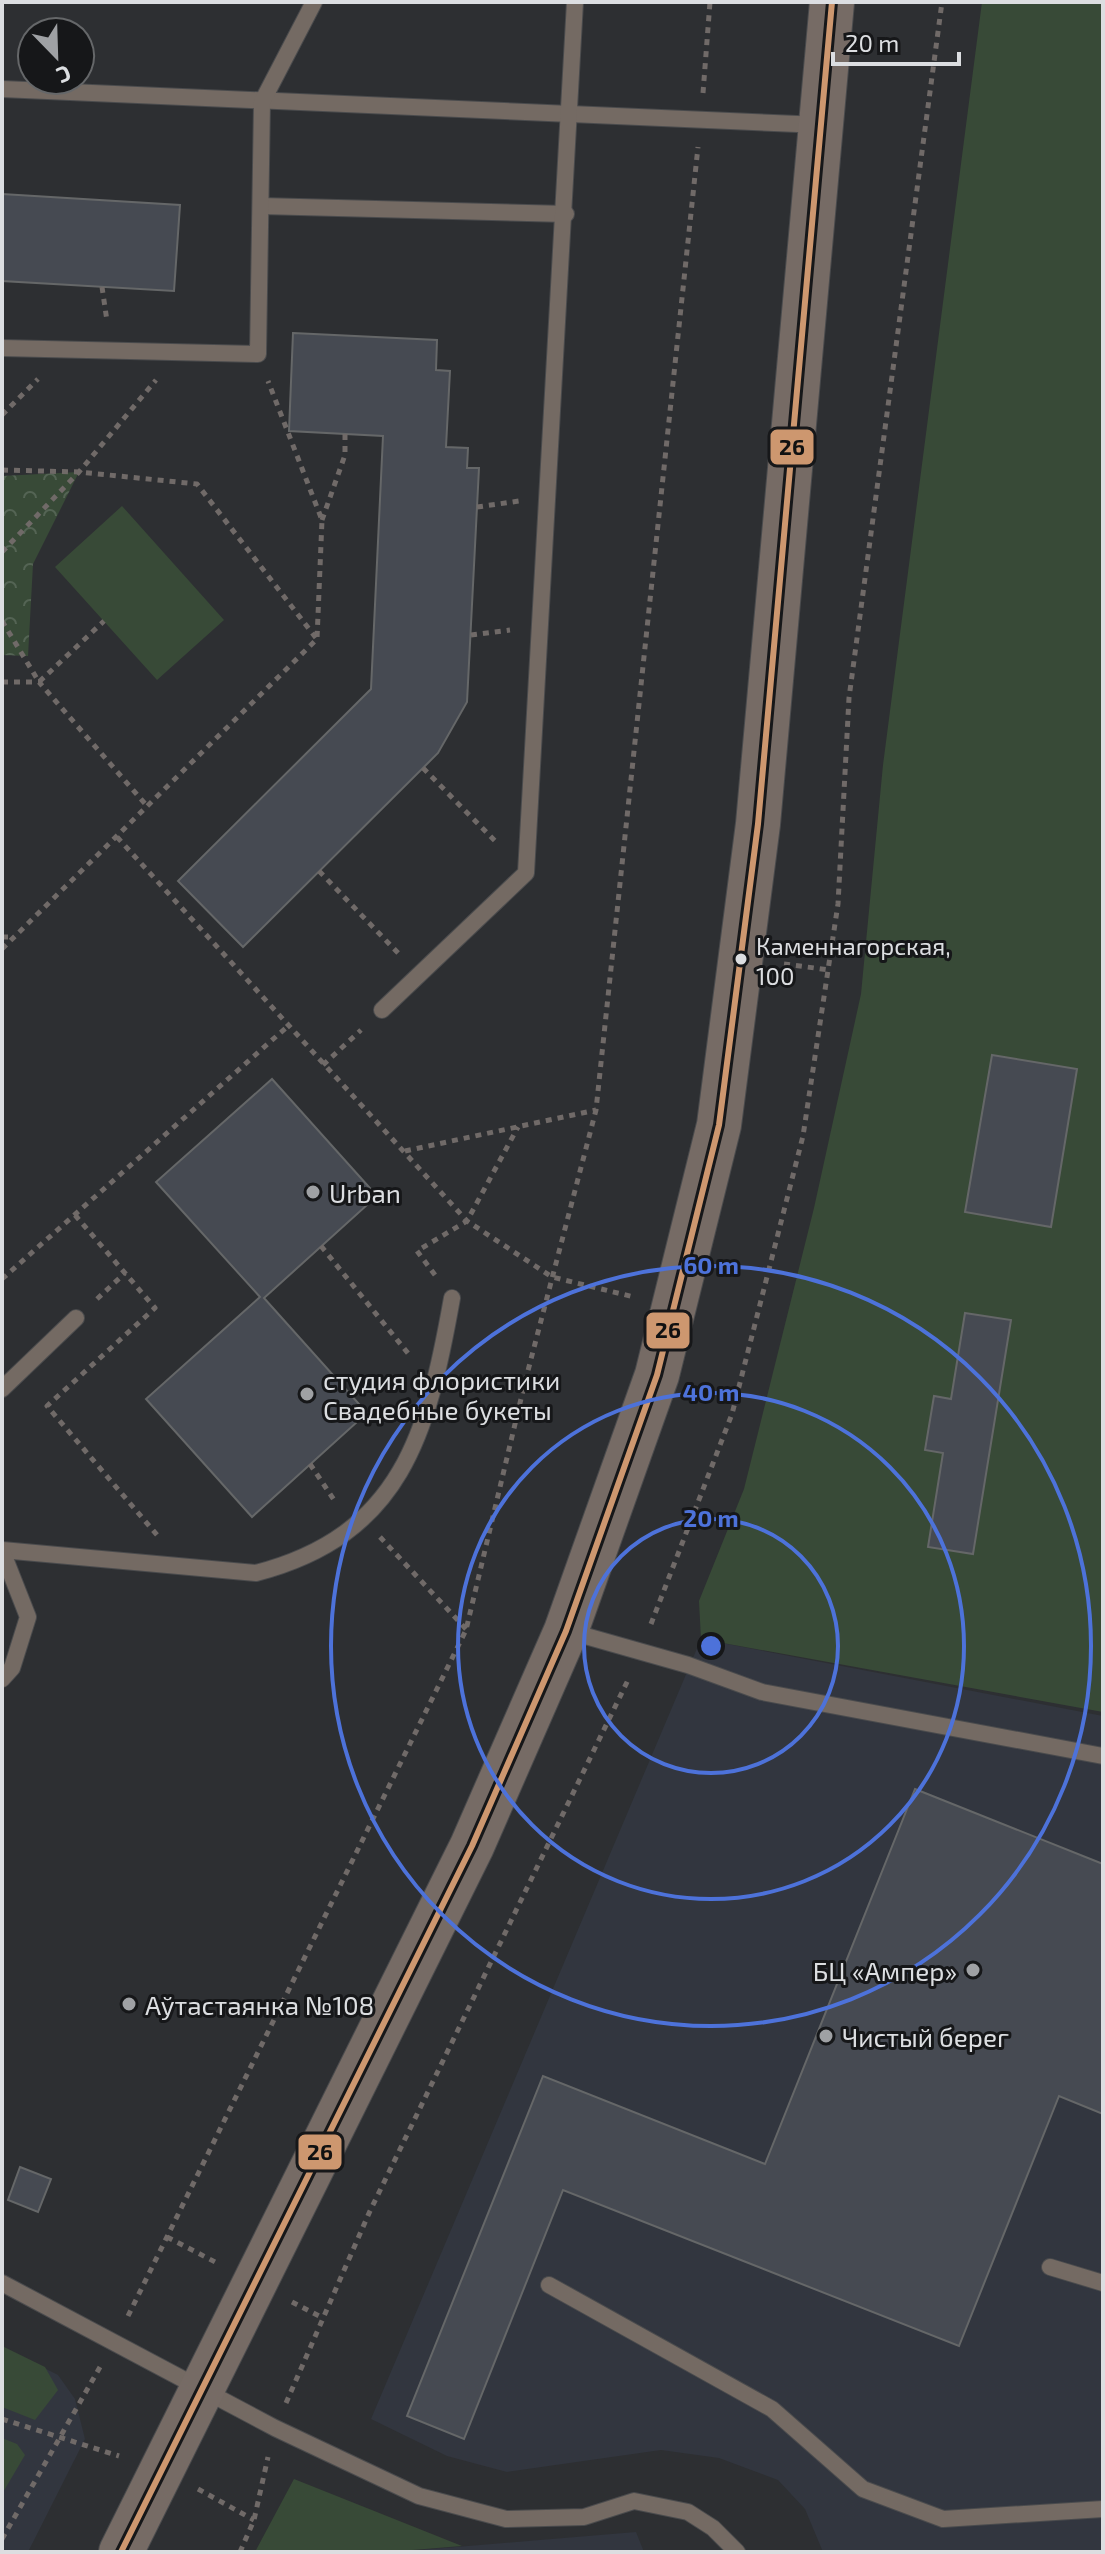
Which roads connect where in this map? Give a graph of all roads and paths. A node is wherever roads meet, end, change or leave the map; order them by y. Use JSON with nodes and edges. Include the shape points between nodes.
{"nodes":[{"id":1,"x":314,"y":2,"type":"edge"},
{"id":2,"x":575,"y":2,"type":"edge"},
{"id":3,"x":710,"y":2,"type":"edge"},
{"id":4,"x":832,"y":2,"type":"edge"},
{"id":5,"x":942,"y":2,"type":"edge"},
{"id":6,"x":2,"y":89,"type":"edge"},
{"id":7,"x":262,"y":102,"type":"junction"},
{"id":8,"x":570,"y":114,"type":"junction"},
{"id":9,"x":701,"y":121,"type":"junction"},
{"id":10,"x":822,"y":125,"type":"junction"},
{"id":11,"x":261,"y":206,"type":"junction"},
{"id":12,"x":566,"y":214,"type":"junction"},
{"id":13,"x":2,"y":348,"type":"edge"},
{"id":14,"x":66,"y":351,"type":"junction"},
{"id":15,"x":177,"y":354,"type":"junction"},
{"id":16,"x":258,"y":354,"type":"junction"},
{"id":17,"x":2,"y":415,"type":"edge"},
{"id":18,"x":345,"y":434,"type":"dead end"},
{"id":19,"x":2,"y":470,"type":"edge"},
{"id":20,"x":79,"y":472,"type":"junction"},
{"id":21,"x":547,"y":498,"type":"junction"},
{"id":22,"x":477,"y":507,"type":"dead end"},
{"id":23,"x":322,"y":520,"type":"junction"},
{"id":24,"x":2,"y":552,"type":"edge"},
{"id":25,"x":2,"y":621,"type":"edge"},
{"id":26,"x":104,"y":621,"type":"dead end"},
{"id":27,"x":539,"y":627,"type":"junction"},
{"id":28,"x":471,"y":635,"type":"dead end"},
{"id":29,"x":317,"y":639,"type":"junction"},
{"id":30,"x":2,"y":682,"type":"edge"},
{"id":31,"x":39,"y":682,"type":"junction"},
{"id":32,"x":423,"y":768,"type":"dead end"},
{"id":33,"x":147,"y":806,"type":"junction"},
{"id":34,"x":117,"y":837,"type":"junction"},
{"id":35,"x":319,"y":871,"type":"dead end"},
{"id":36,"x":526,"y":873,"type":"junction"},
{"id":37,"x":2,"y":937,"type":"edge"},
{"id":38,"x":14,"y":937,"type":"junction"},
{"id":39,"x":2,"y":949,"type":"edge"},
{"id":40,"x":419,"y":975,"type":"junction"},
{"id":41,"x":382,"y":1010,"type":"joint"},
{"id":42,"x":288,"y":1026,"type":"junction"},
{"id":43,"x":323,"y":1065,"type":"junction"},
{"id":44,"x":596,"y":1110,"type":"junction"},
{"id":45,"x":518,"y":1127,"type":"junction"},
{"id":46,"x":405,"y":1151,"type":"junction"},
{"id":47,"x":75,"y":1215,"type":"junction"},
{"id":48,"x":467,"y":1221,"type":"junction"},
{"id":49,"x":321,"y":1246,"type":"dead end"},
{"id":50,"x":125,"y":1273,"type":"junction"},
{"id":51,"x":552,"y":1277,"type":"junction"},
{"id":52,"x":2,"y":1279,"type":"edge"},
{"id":53,"x":452,"y":1298,"type":"joint"},
{"id":54,"x":674,"y":1306,"type":"junction"},
{"id":55,"x":76,"y":1318,"type":"joint"},
{"id":56,"x":432,"y":1383,"type":"junction"},
{"id":57,"x":2,"y":1389,"type":"edge"},
{"id":58,"x":310,"y":1464,"type":"dead end"},
{"id":59,"x":359,"y":1524,"type":"junction"},
{"id":60,"x":2,"y":1551,"type":"edge"},
{"id":61,"x":184,"y":1566,"type":"junction"},
{"id":62,"x":466,"y":1630,"type":"junction"},
{"id":63,"x":566,"y":1631,"type":"junction"},
{"id":64,"x":640,"y":1652,"type":"junction"},
{"id":65,"x":2,"y":1679,"type":"edge"},
{"id":66,"x":1103,"y":1756,"type":"edge"},
{"id":67,"x":1050,"y":2267,"type":"dead end"},
{"id":68,"x":2,"y":2283,"type":"edge"},
{"id":69,"x":1103,"y":2283,"type":"edge"},
{"id":70,"x":549,"y":2285,"type":"dead end"},
{"id":71,"x":113,"y":2345,"type":"junction"},
{"id":72,"x":202,"y":2389,"type":"junction"},
{"id":73,"x":275,"y":2428,"type":"junction"},
{"id":74,"x":1103,"y":2509,"type":"edge"},
{"id":75,"x":2,"y":2539,"type":"edge"},
{"id":76,"x":121,"y":2552,"type":"edge"},
{"id":77,"x":240,"y":2552,"type":"edge"},
{"id":78,"x":737,"y":2552,"type":"edge"}],
"edges":[{"from":1,"to":7,"type":"lane"},
{"from":2,"to":8,"type":"lane"},
{"from":3,"to":9,"type":"path"},
{"from":4,"to":10,"type":"main road"},
{"from":5,"to":64,"type":"path","via":[[849,698],[838,904],[803,1136],[732,1414]]},
{"from":6,"to":7,"type":"lane"},
{"from":7,"to":8,"type":"lane"},
{"from":7,"to":11,"type":"lane"},
{"from":8,"to":9,"type":"lane"},
{"from":8,"to":12,"type":"lane"},
{"from":9,"to":10,"type":"lane"},
{"from":9,"to":44,"type":"path"},
{"from":10,"to":54,"type":"main road","via":[[743,958],[719,1125]]},
{"from":11,"to":12,"type":"lane"},
{"from":11,"to":16,"type":"lane"},
{"from":12,"to":21,"type":"lane"},
{"from":13,"to":14,"type":"lane"},
{"from":14,"to":15,"type":"lane"},
{"from":14,"to":17,"type":"path"},
{"from":15,"to":16,"type":"lane"},
{"from":15,"to":20,"type":"path"},
{"from":16,"to":23,"type":"path"},
{"from":18,"to":23,"type":"path","via":[[345,455]]},
{"from":19,"to":20,"type":"path"},
{"from":20,"to":24,"type":"path"},
{"from":20,"to":29,"type":"path","via":[[197,484]]},
{"from":21,"to":22,"type":"path"},
{"from":21,"to":27,"type":"lane"},
{"from":23,"to":29,"type":"path"},
{"from":25,"to":31,"type":"path"},
{"from":26,"to":31,"type":"path"},
{"from":27,"to":28,"type":"path"},
{"from":27,"to":36,"type":"lane"},
{"from":29,"to":33,"type":"path"},
{"from":30,"to":31,"type":"path"},
{"from":31,"to":33,"type":"path"},
{"from":32,"to":36,"type":"path"},
{"from":33,"to":34,"type":"path"},
{"from":34,"to":38,"type":"path"},
{"from":34,"to":42,"type":"path"},
{"from":35,"to":40,"type":"path"},
{"from":36,"to":40,"type":"lane"},
{"from":37,"to":38,"type":"path"},
{"from":38,"to":39,"type":"path"},
{"from":40,"to":41,"type":"lane"},
{"from":41,"to":43,"type":"path"},
{"from":42,"to":43,"type":"path"},
{"from":42,"to":47,"type":"path"},
{"from":43,"to":46,"type":"path"},
{"from":44,"to":45,"type":"path"},
{"from":44,"to":51,"type":"path"},
{"from":45,"to":46,"type":"path"},
{"from":45,"to":48,"type":"path"},
{"from":46,"to":48,"type":"path"},
{"from":47,"to":50,"type":"path"},
{"from":47,"to":52,"type":"path"},
{"from":48,"to":51,"type":"path"},
{"from":48,"to":53,"type":"path","via":[[417,1251]]},
{"from":49,"to":56,"type":"path"},
{"from":50,"to":55,"type":"path"},
{"from":50,"to":61,"type":"path","via":[[155,1308],[47,1406]]},
{"from":51,"to":54,"type":"path"},
{"from":51,"to":62,"type":"path"},
{"from":53,"to":56,"type":"lane"},
{"from":54,"to":63,"type":"main road","via":[[657,1375]]},
{"from":55,"to":57,"type":"lane"},
{"from":56,"to":59,"type":"lane","via":[[405,1466]]},
{"from":58,"to":59,"type":"path"},
{"from":59,"to":61,"type":"lane","via":[[294,1563],[256,1573]]},
{"from":59,"to":62,"type":"path"},
{"from":60,"to":61,"type":"lane"},
{"from":60,"to":65,"type":"lane","via":[[28,1617],[12,1668]]},
{"from":62,"to":71,"type":"path"},
{"from":63,"to":64,"type":"lane"},
{"from":63,"to":72,"type":"main road","via":[[472,1846]]},
{"from":64,"to":66,"type":"lane","via":[[762,1692]]},
{"from":64,"to":73,"type":"path","via":[[370,2211]]},
{"from":67,"to":69,"type":"lane"},
{"from":68,"to":71,"type":"lane"},
{"from":70,"to":74,"type":"lane","via":[[772,2409],[863,2489],[943,2519]]},
{"from":71,"to":72,"type":"lane"},
{"from":71,"to":75,"type":"path"},
{"from":72,"to":73,"type":"lane"},
{"from":72,"to":76,"type":"main road"},
{"from":73,"to":77,"type":"path","via":[[254,2520]]},
{"from":73,"to":78,"type":"lane","via":[[419,2496],[506,2519],[584,2517],[634,2501],[688,2512]]}]}
